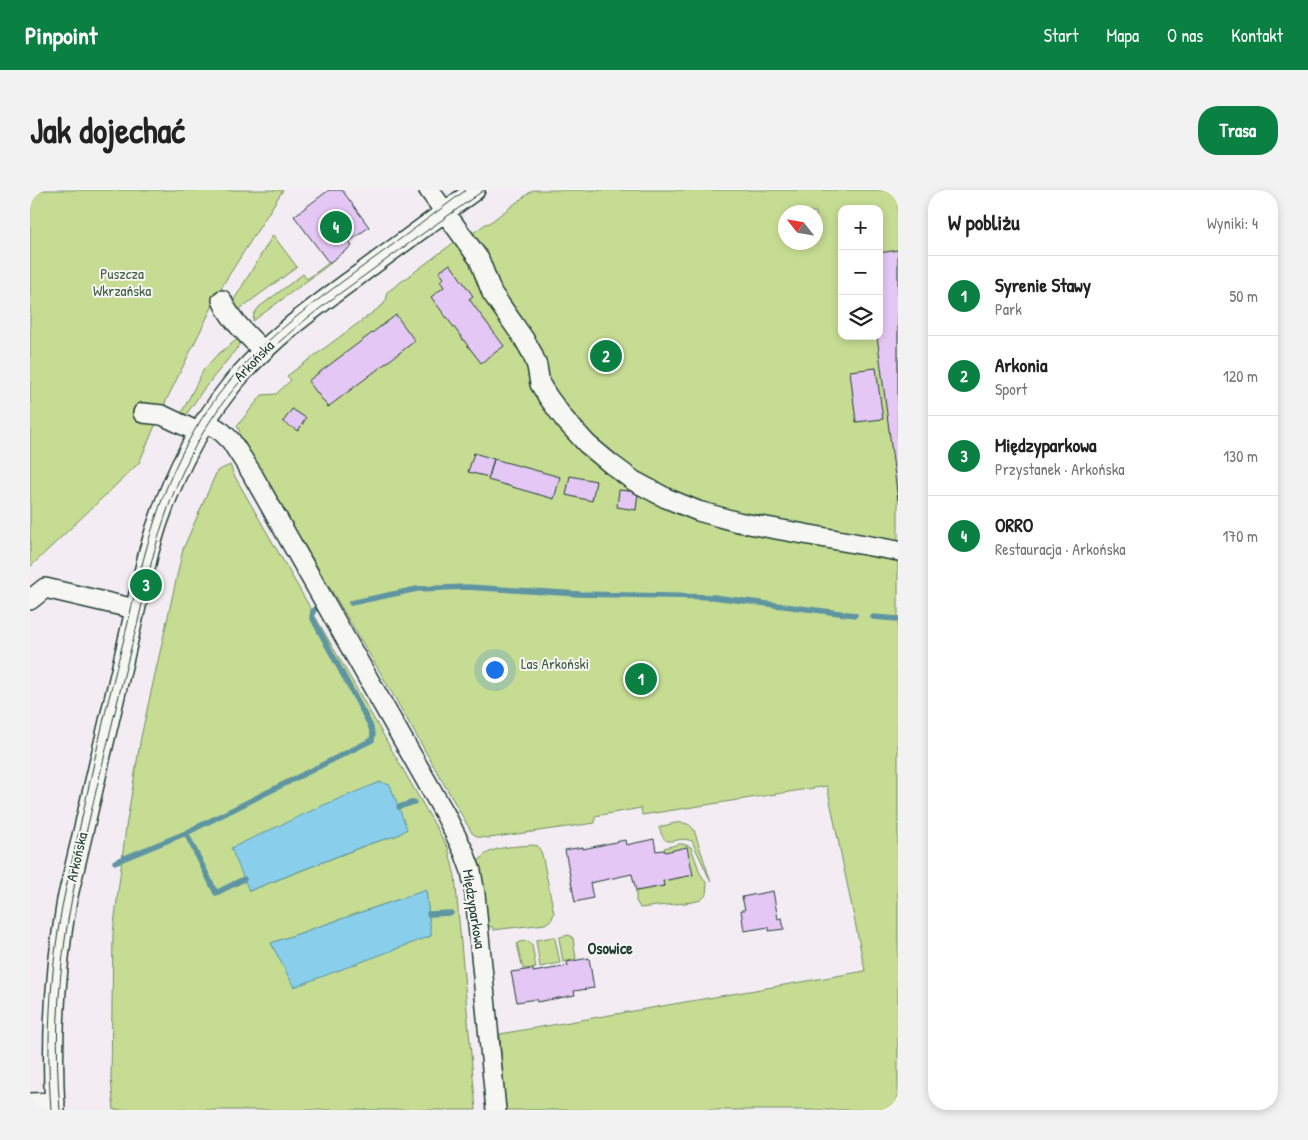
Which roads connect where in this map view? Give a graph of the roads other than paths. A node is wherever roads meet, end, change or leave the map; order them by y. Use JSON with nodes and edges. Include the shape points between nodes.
{"nodes":[{"id":1,"x":430,"y":190,"type":"edge"},
{"id":2,"x":475,"y":190,"type":"edge"},
{"id":3,"x":445,"y":211,"type":"junction"},
{"id":4,"x":222,"y":300,"type":"dead end"},
{"id":5,"x":263,"y":351,"type":"junction"},
{"id":6,"x":143,"y":413,"type":"dead end"},
{"id":7,"x":202,"y":427,"type":"junction"},
{"id":8,"x":898,"y":551,"type":"edge"},
{"id":9,"x":30,"y":600,"type":"edge"},
{"id":10,"x":135,"y":609,"type":"junction"},
{"id":11,"x":30,"y":1103,"type":"edge"},
{"id":12,"x":55,"y":1106,"type":"edge"},
{"id":13,"x":496,"y":1110,"type":"edge"}],
"edges":[{"from":1,"to":3,"type":"street"},
{"from":2,"to":3,"type":"street","name":"Arkońska"},
{"from":3,"to":5,"type":"street","name":"Arkońska","via":[[306,314]]},
{"from":3,"to":8,"type":"street","via":[[479,258],[496,300],[524,339],[548,398],[587,444],[619,470],[666,498],[698,511],[738,522]]},
{"from":4,"to":5,"type":"street","via":[[232,318]]},
{"from":5,"to":7,"type":"street","name":"Arkońska","via":[[233,384]]},
{"from":6,"to":7,"type":"street","name":"Międzyparkowa"},
{"from":7,"to":10,"type":"street","name":"Arkońska","via":[[177,473],[160,516]]},
{"from":7,"to":13,"type":"street","name":"Międzyparkowa","via":[[222,432],[251,472],[464,852],[475,894]]},
{"from":9,"to":10,"type":"street","via":[[45,588]]},
{"from":10,"to":12,"type":"street","name":"Arkońska","via":[[64,920],[54,1010]]},
{"from":11,"to":12,"type":"street"}]}
